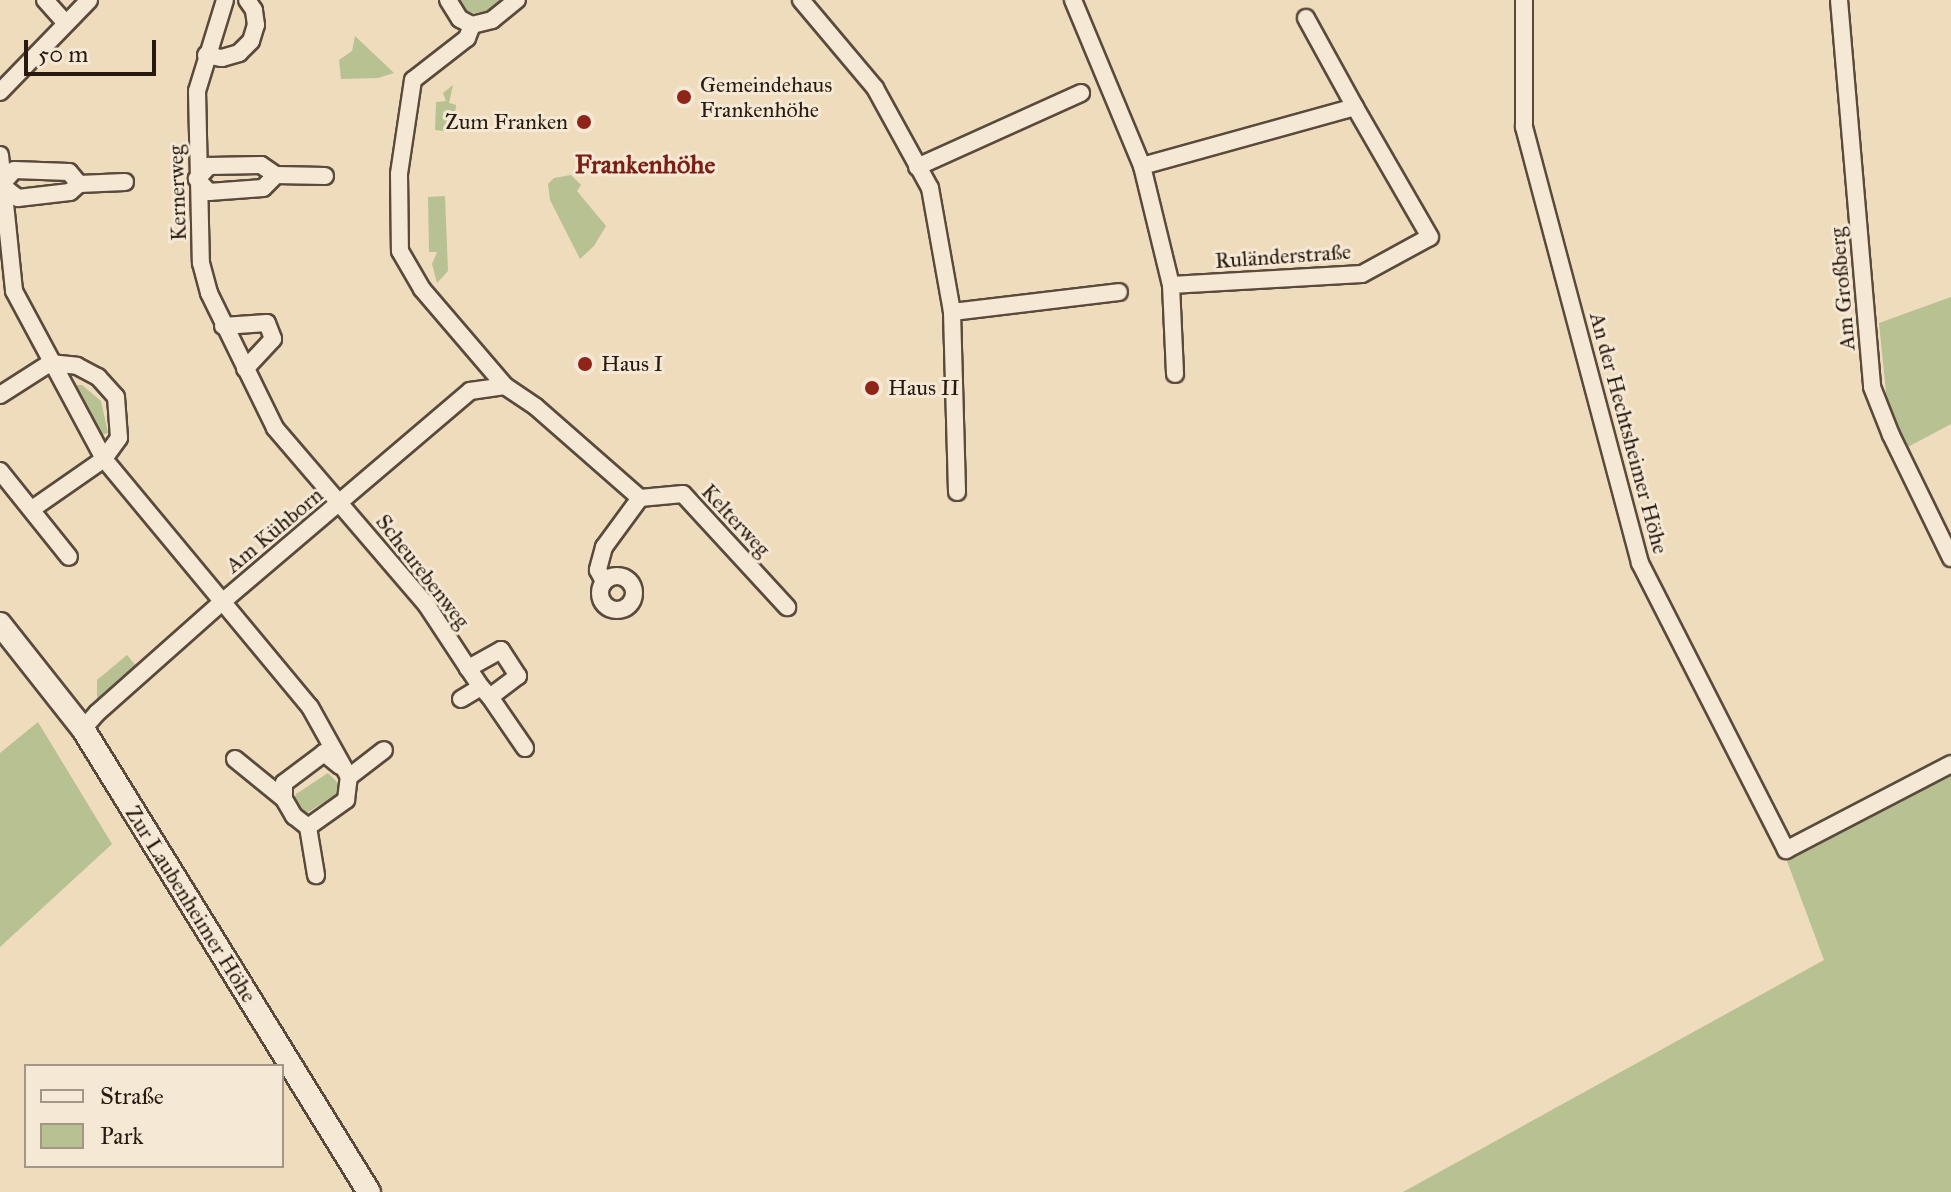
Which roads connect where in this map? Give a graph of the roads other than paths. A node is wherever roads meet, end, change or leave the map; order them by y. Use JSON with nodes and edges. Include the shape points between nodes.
{"nodes":[{"id":1,"x":45,"y":0,"type":"edge"},
{"id":2,"x":89,"y":0,"type":"edge"},
{"id":3,"x":225,"y":0,"type":"edge"},
{"id":4,"x":247,"y":0,"type":"edge"},
{"id":5,"x":448,"y":0,"type":"edge"},
{"id":6,"x":517,"y":0,"type":"edge"},
{"id":7,"x":801,"y":0,"type":"edge"},
{"id":8,"x":1073,"y":0,"type":"edge"},
{"id":9,"x":1524,"y":0,"type":"edge"},
{"id":10,"x":1839,"y":0,"type":"edge"},
{"id":11,"x":1306,"y":18,"type":"dead end"},
{"id":12,"x":66,"y":23,"type":"junction"},
{"id":13,"x":472,"y":25,"type":"junction"},
{"id":14,"x":206,"y":55,"type":"junction"},
{"id":15,"x":0,"y":92,"type":"edge"},
{"id":16,"x":1081,"y":93,"type":"dead end"},
{"id":17,"x":1355,"y":107,"type":"junction"},
{"id":18,"x":0,"y":155,"type":"edge"},
{"id":19,"x":1142,"y":166,"type":"junction"},
{"id":20,"x":917,"y":167,"type":"junction"},
{"id":21,"x":276,"y":175,"type":"junction"},
{"id":22,"x":325,"y":176,"type":"dead end"},
{"id":23,"x":197,"y":179,"type":"junction"},
{"id":24,"x":125,"y":182,"type":"dead end"},
{"id":25,"x":1,"y":184,"type":"edge"},
{"id":26,"x":79,"y":184,"type":"junction"},
{"id":27,"x":1171,"y":285,"type":"junction"},
{"id":28,"x":7,"y":289,"type":"edge"},
{"id":29,"x":1119,"y":292,"type":"dead end"},
{"id":30,"x":952,"y":312,"type":"junction"},
{"id":31,"x":223,"y":326,"type":"junction"},
{"id":32,"x":50,"y":363,"type":"junction"},
{"id":33,"x":245,"y":369,"type":"junction"},
{"id":34,"x":1175,"y":374,"type":"dead end"},
{"id":35,"x":505,"y":386,"type":"junction"},
{"id":36,"x":0,"y":395,"type":"edge"},
{"id":37,"x":104,"y":459,"type":"junction"},
{"id":38,"x":0,"y":471,"type":"edge"},
{"id":39,"x":957,"y":492,"type":"dead end"},
{"id":40,"x":640,"y":498,"type":"junction"},
{"id":41,"x":339,"y":504,"type":"junction"},
{"id":42,"x":32,"y":509,"type":"junction"},
{"id":43,"x":69,"y":557,"type":"dead end"},
{"id":44,"x":1951,"y":558,"type":"edge"},
{"id":45,"x":604,"y":582,"type":"dead end"},
{"id":46,"x":221,"y":603,"type":"junction"},
{"id":47,"x":787,"y":607,"type":"dead end"},
{"id":48,"x":0,"y":624,"type":"edge"},
{"id":49,"x":468,"y":668,"type":"junction"},
{"id":50,"x":486,"y":692,"type":"junction"},
{"id":51,"x":461,"y":699,"type":"dead end"},
{"id":52,"x":83,"y":729,"type":"junction"},
{"id":53,"x":525,"y":748,"type":"dead end"},
{"id":54,"x":384,"y":750,"type":"dead end"},
{"id":55,"x":235,"y":759,"type":"dead end"},
{"id":56,"x":1951,"y":764,"type":"edge"},
{"id":57,"x":346,"y":773,"type":"junction"},
{"id":58,"x":284,"y":799,"type":"junction"},
{"id":59,"x":308,"y":827,"type":"junction"},
{"id":60,"x":316,"y":875,"type":"dead end"},
{"id":61,"x":369,"y":1192,"type":"edge"}],
"edges":[{"from":1,"to":12,"type":"street"},
{"from":2,"to":12,"type":"street"},
{"from":3,"to":14,"type":"street","name":"Kernerweg"},
{"from":4,"to":14,"type":"street","via":[[256,25],[251,41],[239,53]]},
{"from":5,"to":13,"type":"street","via":[[460,19]]},
{"from":6,"to":13,"type":"street","via":[[492,20]]},
{"from":7,"to":20,"type":"street","via":[[875,88]]},
{"from":8,"to":19,"type":"street"},
{"from":9,"to":56,"type":"street","name":"An der Hechtsheimer Höhe","via":[[1524,127],[1640,563],[1786,850]]},
{"from":10,"to":44,"type":"street","name":"Am Großberg","via":[[1872,387]]},
{"from":11,"to":17,"type":"street","name":"Ruländerstraße"},
{"from":12,"to":15,"type":"street"},
{"from":13,"to":35,"type":"street","via":[[467,38],[413,80],[399,174],[400,251],[422,289]]},
{"from":14,"to":23,"type":"street","name":"Kernerweg","via":[[197,91]]},
{"from":16,"to":20,"type":"street"},
{"from":17,"to":19,"type":"street"},
{"from":17,"to":27,"type":"street","name":"Ruländerstraße","via":[[1430,237],[1362,274]]},
{"from":18,"to":25,"type":"street"},
{"from":19,"to":27,"type":"street"},
{"from":20,"to":30,"type":"street","via":[[930,188]]},
{"from":21,"to":22,"type":"street"},
{"from":21,"to":23,"type":"street","via":[[261,165],[209,166]]},
{"from":21,"to":23,"type":"street","via":[[263,188],[209,192]]},
{"from":23,"to":31,"type":"street","name":"Kernerweg","via":[[201,263]]},
{"from":24,"to":26,"type":"street"},
{"from":25,"to":26,"type":"street","via":[[18,198],[70,192]]},
{"from":25,"to":26,"type":"street","via":[[14,170],[69,172]]},
{"from":25,"to":28,"type":"street"},
{"from":27,"to":34,"type":"street"},
{"from":28,"to":32,"type":"street"},
{"from":29,"to":30,"type":"street"},
{"from":30,"to":39,"type":"street"},
{"from":31,"to":33,"type":"street","name":"Kernerweg"},
{"from":31,"to":33,"type":"street","via":[[267,323],[273,339]]},
{"from":32,"to":36,"type":"street"},
{"from":32,"to":37,"type":"street"},
{"from":32,"to":37,"type":"street","via":[[77,366],[98,377],[116,397],[119,438]]},
{"from":33,"to":41,"type":"street","name":"Kernerweg","via":[[275,428]]},
{"from":35,"to":40,"type":"street"},
{"from":35,"to":41,"type":"street","name":"Am Kühborn","via":[[470,391]]},
{"from":37,"to":42,"type":"street"},
{"from":37,"to":46,"type":"street"},
{"from":38,"to":42,"type":"street"},
{"from":40,"to":45,"type":"street","via":[[604,547],[598,570]]},
{"from":40,"to":47,"type":"street","name":"Kelterweg","via":[[683,494]]},
{"from":41,"to":46,"type":"street","name":"Am Kühborn"},
{"from":41,"to":49,"type":"street","name":"Scheurebenweg","via":[[426,604]]},
{"from":42,"to":43,"type":"street"},
{"from":46,"to":52,"type":"street","name":"Am Kühborn"},
{"from":46,"to":57,"type":"street","via":[[325,727]]},
{"from":48,"to":52,"type":"street","name":"Zur Laubenheimer Höhe"},
{"from":49,"to":50,"type":"street","name":"Scheurebenweg"},
{"from":49,"to":50,"type":"street","via":[[501,650],[518,676]]},
{"from":50,"to":51,"type":"street"},
{"from":50,"to":53,"type":"street","name":"Scheurebenweg"},
{"from":52,"to":61,"type":"street","name":"Zur Laubenheimer Höhe"},
{"from":54,"to":57,"type":"street"},
{"from":55,"to":58,"type":"street"},
{"from":57,"to":58,"type":"street","via":[[324,753],[284,783]]},
{"from":57,"to":59,"type":"street","via":[[346,800]]},
{"from":58,"to":59,"type":"street"},
{"from":59,"to":60,"type":"street"}]}
